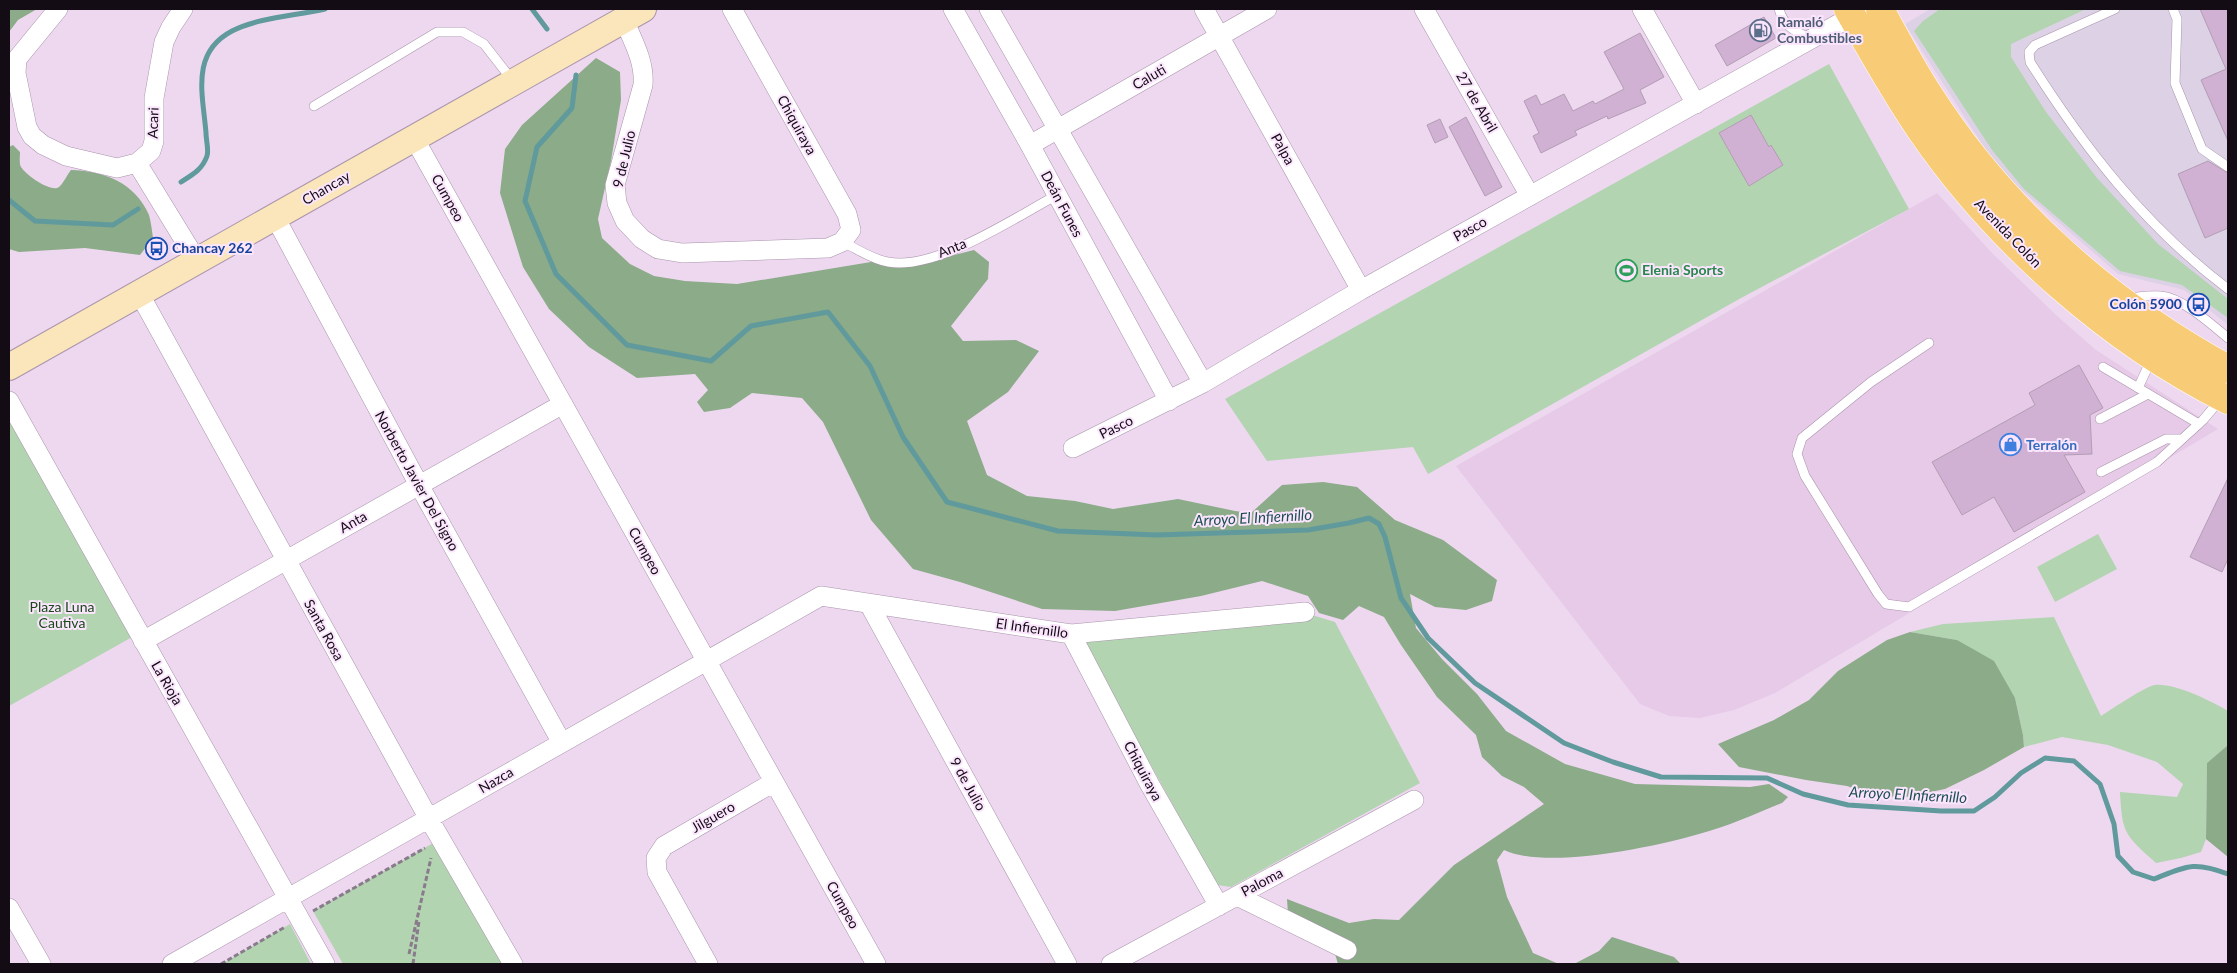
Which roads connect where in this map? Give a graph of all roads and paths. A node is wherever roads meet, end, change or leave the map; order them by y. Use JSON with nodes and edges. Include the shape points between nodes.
{"nodes":[{"id":1,"x":58,"y":9,"type":"edge"},
{"id":2,"x":182,"y":9,"type":"edge"},
{"id":3,"x":732,"y":9,"type":"edge"},
{"id":4,"x":953,"y":9,"type":"edge"},
{"id":5,"x":989,"y":9,"type":"edge"},
{"id":6,"x":1204,"y":9,"type":"edge"},
{"id":7,"x":1267,"y":9,"type":"edge"},
{"id":8,"x":1424,"y":9,"type":"edge"},
{"id":9,"x":1642,"y":9,"type":"edge"},
{"id":10,"x":1779,"y":9,"type":"edge"},
{"id":11,"x":1880,"y":9,"type":"edge"},
{"id":12,"x":2115,"y":9,"type":"edge"},
{"id":13,"x":2173,"y":9,"type":"edge"},
{"id":14,"x":1855,"y":11,"type":"edge"},
{"id":15,"x":633,"y":14,"type":"edge"},
{"id":16,"x":1219,"y":36,"type":"junction"},
{"id":17,"x":1811,"y":38,"type":"junction"},
{"id":18,"x":514,"y":82,"type":"junction"},
{"id":19,"x":1696,"y":104,"type":"junction"},
{"id":20,"x":314,"y":106,"type":"dead end"},
{"id":21,"x":1058,"y":129,"type":"junction"},
{"id":22,"x":414,"y":138,"type":"junction"},
{"id":23,"x":1030,"y":145,"type":"junction"},
{"id":24,"x":137,"y":163,"type":"junction"},
{"id":25,"x":2228,"y":167,"type":"edge"},
{"id":26,"x":1057,"y":195,"type":"junction"},
{"id":27,"x":1530,"y":196,"type":"junction"},
{"id":28,"x":275,"y":217,"type":"junction"},
{"id":29,"x":842,"y":242,"type":"junction"},
{"id":30,"x":197,"y":261,"type":"junction"},
{"id":31,"x":2228,"y":289,"type":"edge"},
{"id":32,"x":1361,"y":290,"type":"junction"},
{"id":33,"x":140,"y":294,"type":"junction"},
{"id":34,"x":2119,"y":298,"type":"junction"},
{"id":35,"x":2228,"y":338,"type":"edge"},
{"id":36,"x":1929,"y":343,"type":"dead end"},
{"id":37,"x":2153,"y":355,"type":"junction"},
{"id":38,"x":9,"y":367,"type":"edge"},
{"id":39,"x":2103,"y":367,"type":"dead end"},
{"id":40,"x":2228,"y":369,"type":"edge"},
{"id":41,"x":1203,"y":383,"type":"junction"},
{"id":42,"x":2138,"y":388,"type":"junction"},
{"id":43,"x":2148,"y":394,"type":"junction"},
{"id":44,"x":2226,"y":398,"type":"edge"},
{"id":45,"x":9,"y":401,"type":"edge"},
{"id":46,"x":1169,"y":401,"type":"junction"},
{"id":47,"x":563,"y":404,"type":"junction"},
{"id":48,"x":2100,"y":419,"type":"dead end"},
{"id":49,"x":2199,"y":424,"type":"junction"},
{"id":50,"x":2182,"y":439,"type":"junction"},
{"id":51,"x":1073,"y":448,"type":"dead end"},
{"id":52,"x":2101,"y":472,"type":"dead end"},
{"id":53,"x":419,"y":485,"type":"junction"},
{"id":54,"x":286,"y":560,"type":"junction"},
{"id":55,"x":821,"y":596,"type":"joint"},
{"id":56,"x":869,"y":604,"type":"junction"},
{"id":57,"x":1304,"y":612,"type":"dead end"},
{"id":58,"x":1071,"y":634,"type":"junction"},
{"id":59,"x":143,"y":641,"type":"junction"},
{"id":60,"x":707,"y":661,"type":"junction"},
{"id":61,"x":562,"y":743,"type":"junction"},
{"id":62,"x":774,"y":782,"type":"junction"},
{"id":63,"x":1414,"y":800,"type":"dead end"},
{"id":64,"x":429,"y":818,"type":"junction"},
{"id":65,"x":426,"y":847,"type":"dead end"},
{"id":66,"x":432,"y":852,"type":"dead end"},
{"id":67,"x":1237,"y":896,"type":"junction"},
{"id":68,"x":289,"y":898,"type":"junction"},
{"id":69,"x":1219,"y":906,"type":"junction"},
{"id":70,"x":9,"y":908,"type":"edge"},
{"id":71,"x":317,"y":919,"type":"dead end"},
{"id":72,"x":419,"y":921,"type":"dead end"},
{"id":73,"x":290,"y":924,"type":"dead end"},
{"id":74,"x":1346,"y":950,"type":"dead end"},
{"id":75,"x":409,"y":954,"type":"dead end"},
{"id":76,"x":223,"y":963,"type":"edge"},
{"id":77,"x":41,"y":964,"type":"edge"},
{"id":78,"x":172,"y":964,"type":"edge"},
{"id":79,"x":325,"y":964,"type":"edge"},
{"id":80,"x":413,"y":964,"type":"edge"},
{"id":81,"x":513,"y":964,"type":"edge"},
{"id":82,"x":708,"y":964,"type":"edge"},
{"id":83,"x":876,"y":964,"type":"edge"},
{"id":84,"x":1067,"y":964,"type":"edge"},
{"id":85,"x":1111,"y":964,"type":"edge"}],
"edges":[{"from":1,"to":24,"type":"street","via":[[18,59],[16,73],[27,127],[43,145],[66,156],[117,168]]},
{"from":2,"to":24,"type":"street","name":"Acari","via":[[162,50],[154,98],[154,140],[150,151]]},
{"from":3,"to":29,"type":"street","name":"Chiquiraya","via":[[847,214],[850,230]]},
{"from":4,"to":23,"type":"street","name":"Deán Funes"},
{"from":5,"to":21,"type":"street"},
{"from":6,"to":16,"type":"street","name":"Palpa"},
{"from":7,"to":16,"type":"street","name":"Caluti"},
{"from":8,"to":27,"type":"street","name":"27 de Abril"},
{"from":9,"to":19,"type":"street"},
{"from":10,"to":17,"type":"lane","via":[[1781,17],[1795,32]]},
{"from":11,"to":34,"type":"main road","name":"Avenida Colón","via":[[1931,98],[1979,164],[2039,230]]},
{"from":12,"to":31,"type":"lane","via":[[2035,45],[2029,52],[2030,62],[2065,116],[2132,202],[2195,264]]},
{"from":13,"to":25,"type":"lane","via":[[2178,19],[2175,83],[2202,150]]},
{"from":14,"to":17,"type":"street","name":"Pasco"},
{"from":14,"to":37,"type":"main road","name":"Avenida Colón","via":[[1908,111],[1971,194],[2052,277],[2103,321]]},
{"from":15,"to":18,"type":"main road","name":"Chancay"},
{"from":15,"to":29,"type":"street","name":"9 de Julio","via":[[644,74],[643,85],[616,185],[617,204],[626,221],[642,239],[658,249],[682,253],[828,248]]},
{"from":16,"to":21,"type":"street","name":"Caluti"},
{"from":16,"to":32,"type":"street","name":"Palpa"},
{"from":17,"to":19,"type":"street","name":"Pasco"},
{"from":18,"to":20,"type":"lane","via":[[484,44],[463,32],[437,32]]},
{"from":18,"to":22,"type":"main road","name":"Chancay"},
{"from":19,"to":27,"type":"street","name":"Pasco"},
{"from":21,"to":23,"type":"street","name":"Caluti"},
{"from":21,"to":41,"type":"street"},
{"from":22,"to":28,"type":"main road","name":"Chancay"},
{"from":22,"to":47,"type":"street","name":"Cumpeo"},
{"from":23,"to":26,"type":"street","name":"Deán Funes"},
{"from":24,"to":30,"type":"street"},
{"from":26,"to":29,"type":"lane","name":"Anta","via":[[956,250],[910,263],[886,262]]},
{"from":26,"to":46,"type":"street","name":"Deán Funes"},
{"from":27,"to":32,"type":"street","name":"Pasco"},
{"from":28,"to":30,"type":"main road","name":"Chancay"},
{"from":28,"to":53,"type":"street","name":"Norberto Javier Del Signo"},
{"from":30,"to":33,"type":"main road","name":"Chancay"},
{"from":32,"to":41,"type":"street","name":"Pasco"},
{"from":33,"to":38,"type":"main road","name":"Chancay"},
{"from":33,"to":54,"type":"street","name":"Santa Rosa"},
{"from":34,"to":35,"type":"lane","via":[[2162,296],[2198,315]]},
{"from":34,"to":40,"type":"main road","name":"Avenida Colón","via":[[2174,337]]},
{"from":36,"to":50,"type":"lane","via":[[1871,382],[1802,438],[1797,454],[1806,476],[1886,604],[1909,607],[2157,462]]},
{"from":37,"to":42,"type":"lane"},
{"from":37,"to":44,"type":"main road","name":"Avenida Colón"},
{"from":39,"to":42,"type":"lane"},
{"from":41,"to":46,"type":"street","name":"Pasco"},
{"from":42,"to":43,"type":"lane"},
{"from":43,"to":48,"type":"lane"},
{"from":43,"to":49,"type":"lane"},
{"from":44,"to":49,"type":"lane"},
{"from":45,"to":59,"type":"street","name":"La Rioja"},
{"from":46,"to":51,"type":"street","name":"Pasco"},
{"from":47,"to":53,"type":"street","name":"Anta"},
{"from":47,"to":60,"type":"street","name":"Cumpeo"},
{"from":49,"to":50,"type":"lane"},
{"from":50,"to":52,"type":"lane","via":[[2166,440]]},
{"from":53,"to":54,"type":"street","name":"Anta"},
{"from":53,"to":61,"type":"street","name":"Norberto Javier Del Signo"},
{"from":54,"to":59,"type":"street","name":"Anta"},
{"from":54,"to":64,"type":"street","name":"Santa Rosa"},
{"from":55,"to":56,"type":"street","name":"El Infiernillo"},
{"from":55,"to":60,"type":"street","name":"Nazca"},
{"from":56,"to":58,"type":"street","name":"El Infiernillo"},
{"from":56,"to":84,"type":"street","name":"9 de Julio"},
{"from":57,"to":58,"type":"street","name":"El Infiernillo"},
{"from":58,"to":69,"type":"street","name":"Chiquiraya","via":[[1150,785]]},
{"from":59,"to":68,"type":"street","name":"La Rioja"},
{"from":60,"to":61,"type":"street","name":"Nazca"},
{"from":60,"to":62,"type":"street","name":"Cumpeo"},
{"from":61,"to":64,"type":"street","name":"Nazca"},
{"from":62,"to":82,"type":"street","name":"Jilguero","via":[[664,846],[656,858],[657,872]]},
{"from":62,"to":83,"type":"street","name":"Cumpeo"},
{"from":63,"to":67,"type":"street","name":"Paloma"},
{"from":64,"to":68,"type":"street","name":"Nazca"},
{"from":64,"to":81,"type":"street","name":"Santa Rosa"},
{"from":65,"to":71,"type":"path","via":[[313,911]]},
{"from":66,"to":75,"type":"path"},
{"from":67,"to":69,"type":"street","name":"Paloma"},
{"from":67,"to":74,"type":"street"},
{"from":68,"to":78,"type":"street","name":"Nazca"},
{"from":68,"to":79,"type":"street","name":"La Rioja"},
{"from":69,"to":85,"type":"street","name":"Paloma"},
{"from":70,"to":77,"type":"street"},
{"from":72,"to":80,"type":"path"},
{"from":73,"to":76,"type":"path"}]}
